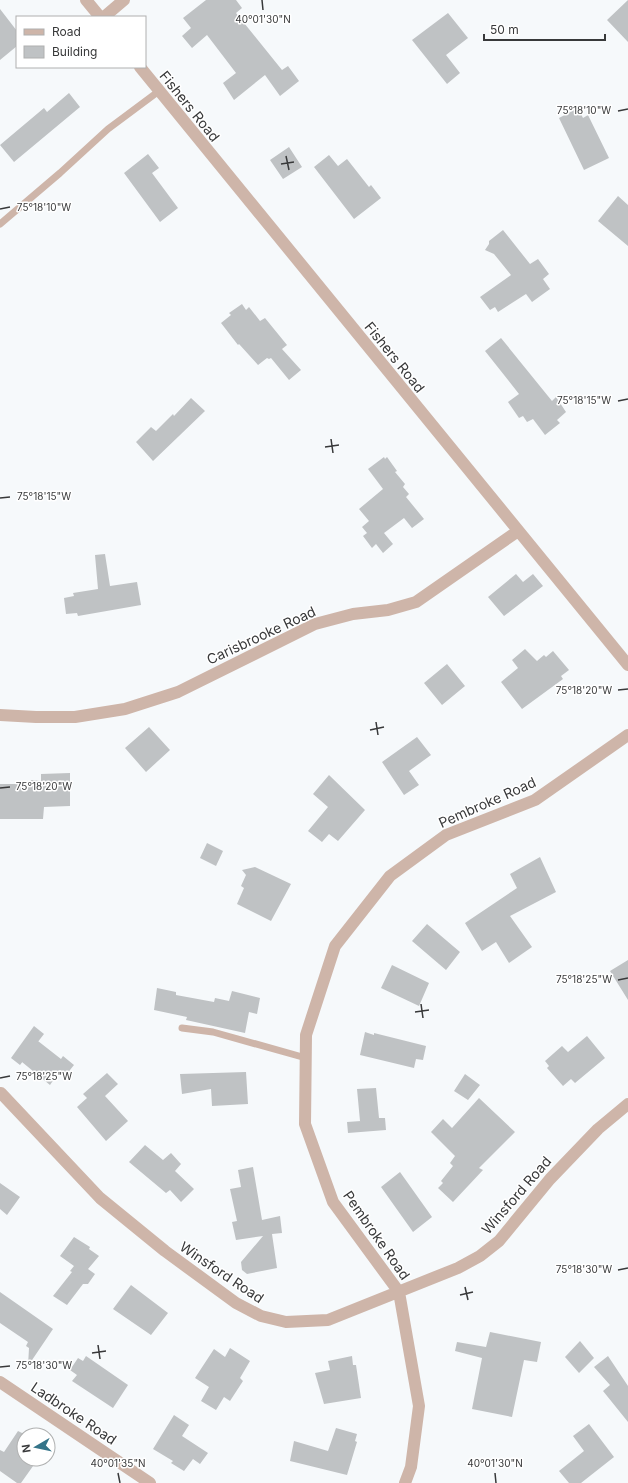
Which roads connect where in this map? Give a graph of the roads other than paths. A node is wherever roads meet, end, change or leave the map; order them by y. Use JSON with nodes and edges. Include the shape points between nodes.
{"nodes":[{"id":1,"x":86,"y":0,"type":"edge"},
{"id":2,"x":124,"y":0,"type":"edge"},
{"id":3,"x":99,"y":16,"type":"edge"},
{"id":4,"x":105,"y":16,"type":"edge"},
{"id":5,"x":141,"y":68,"type":"edge"},
{"id":6,"x":159,"y":91,"type":"junction"},
{"id":7,"x":0,"y":224,"type":"edge"},
{"id":8,"x":518,"y":531,"type":"junction"},
{"id":9,"x":628,"y":665,"type":"edge"},
{"id":10,"x":0,"y":714,"type":"edge"},
{"id":11,"x":628,"y":735,"type":"edge"},
{"id":12,"x":182,"y":1028,"type":"dead end"},
{"id":13,"x":306,"y":1058,"type":"junction"},
{"id":14,"x":1,"y":1093,"type":"dead end"},
{"id":15,"x":628,"y":1104,"type":"edge"},
{"id":16,"x":399,"y":1292,"type":"junction"},
{"id":17,"x":0,"y":1382,"type":"edge"},
{"id":18,"x":150,"y":1483,"type":"edge"},
{"id":19,"x":405,"y":1483,"type":"edge"}],
"edges":[{"from":1,"to":3,"type":"street"},
{"from":2,"to":4,"type":"street"},
{"from":5,"to":6,"type":"street","name":"Fishers Road"},
{"from":6,"to":7,"type":"lane","via":[[108,128]]},
{"from":6,"to":8,"type":"street","name":"Fishers Road"},
{"from":8,"to":9,"type":"street","name":"Fishers Road"},
{"from":8,"to":10,"type":"street","name":"Carisbrooke Road","via":[[416,602],[315,624],[178,692],[125,709],[74,717]]},
{"from":11,"to":13,"type":"street","name":"Pembroke Road","via":[[535,800],[446,835],[390,876],[335,946],[306,1035]]},
{"from":12,"to":13,"type":"lane","via":[[213,1032]]},
{"from":13,"to":16,"type":"street","name":"Pembroke Road","via":[[305,1124],[333,1202]]},
{"from":14,"to":16,"type":"street","name":"Winsford Road","via":[[100,1198],[171,1256],[236,1302],[261,1316],[286,1322],[328,1320]]},
{"from":15,"to":16,"type":"street","name":"Winsford Road","via":[[568,1159],[499,1241],[480,1256],[458,1268]]},
{"from":16,"to":19,"type":"street","name":"Pembroke Road","via":[[419,1406],[411,1467]]},
{"from":17,"to":18,"type":"street","name":"Ladbroke Road"}]}
